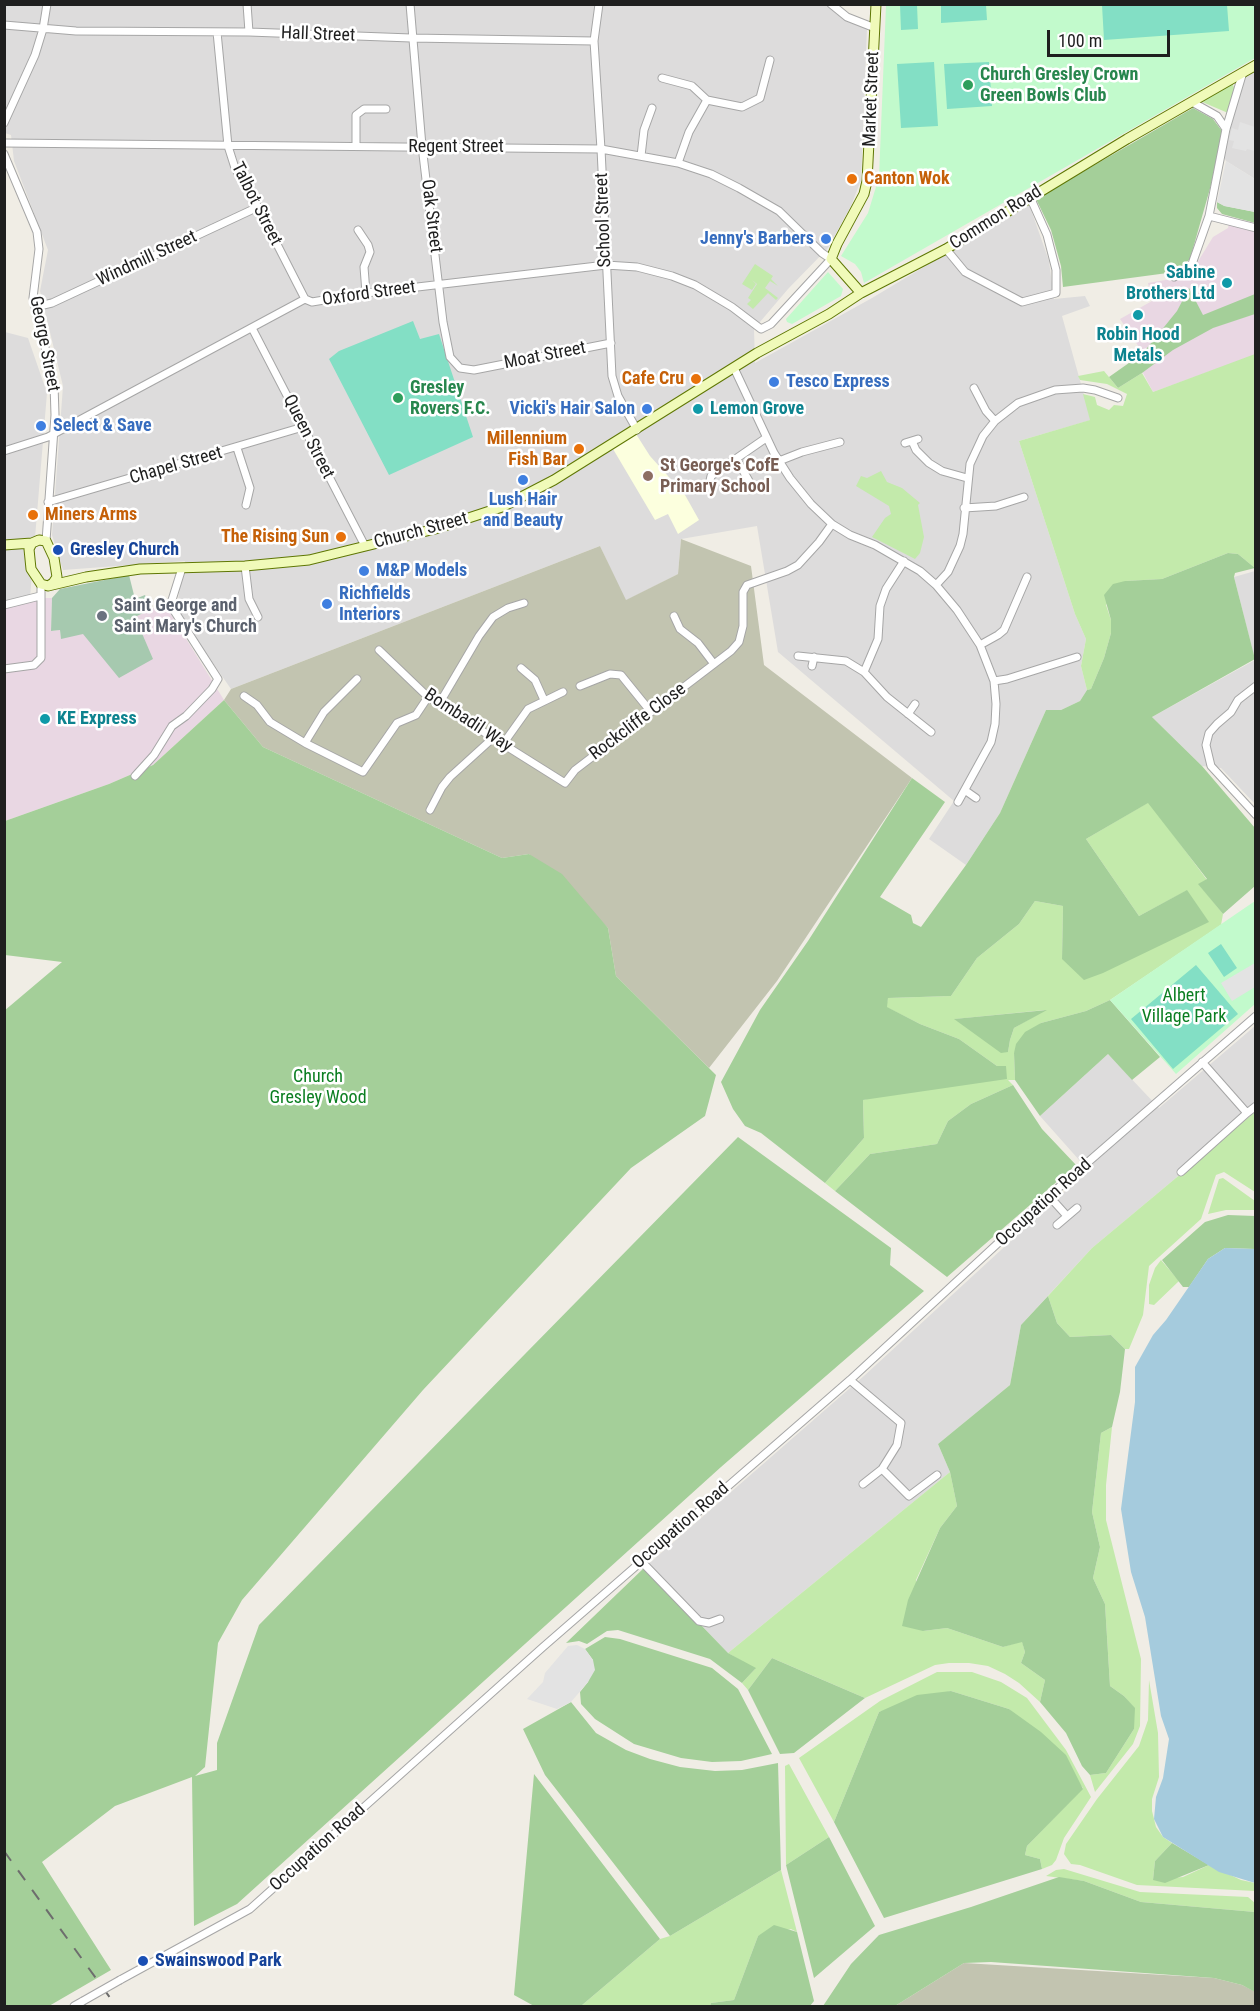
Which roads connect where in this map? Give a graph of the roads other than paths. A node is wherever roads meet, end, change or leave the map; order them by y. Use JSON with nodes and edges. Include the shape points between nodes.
{"nodes":[{"id":1,"x":47,"y":4,"type":"edge"},
{"id":2,"x":247,"y":4,"type":"edge"},
{"id":3,"x":410,"y":4,"type":"edge"},
{"id":4,"x":599,"y":4,"type":"edge"},
{"id":5,"x":831,"y":4,"type":"edge"},
{"id":6,"x":876,"y":4,"type":"edge"},
{"id":7,"x":4,"y":24,"type":"edge"},
{"id":8,"x":875,"y":28,"type":"junction"},
{"id":9,"x":43,"y":29,"type":"junction"},
{"id":10,"x":217,"y":32,"type":"junction"},
{"id":11,"x":249,"y":32,"type":"junction"},
{"id":12,"x":411,"y":38,"type":"junction"},
{"id":13,"x":594,"y":41,"type":"junction"},
{"id":14,"x":770,"y":60,"type":"dead end"},
{"id":15,"x":1256,"y":65,"type":"edge"},
{"id":16,"x":1243,"y":72,"type":"junction"},
{"id":17,"x":662,"y":78,"type":"dead end"},
{"id":18,"x":707,"y":100,"type":"junction"},
{"id":19,"x":1192,"y":102,"type":"junction"},
{"id":20,"x":651,"y":108,"type":"dead end"},
{"id":21,"x":386,"y":109,"type":"dead end"},
{"id":22,"x":4,"y":123,"type":"edge"},
{"id":23,"x":1226,"y":129,"type":"junction"},
{"id":24,"x":4,"y":143,"type":"edge"},
{"id":25,"x":228,"y":146,"type":"junction"},
{"id":26,"x":357,"y":146,"type":"junction"},
{"id":27,"x":422,"y":146,"type":"junction"},
{"id":28,"x":601,"y":149,"type":"junction"},
{"id":29,"x":4,"y":154,"type":"edge"},
{"id":30,"x":641,"y":156,"type":"junction"},
{"id":31,"x":678,"y":163,"type":"junction"},
{"id":32,"x":1030,"y":197,"type":"junction"},
{"id":33,"x":258,"y":207,"type":"junction"},
{"id":34,"x":1209,"y":216,"type":"junction"},
{"id":35,"x":1256,"y":228,"type":"edge"},
{"id":36,"x":358,"y":230,"type":"dead end"},
{"id":37,"x":946,"y":249,"type":"junction"},
{"id":38,"x":831,"y":259,"type":"junction"},
{"id":39,"x":606,"y":265,"type":"junction"},
{"id":40,"x":1174,"y":277,"type":"dead end"},
{"id":41,"x":439,"y":285,"type":"junction"},
{"id":42,"x":366,"y":293,"type":"junction"},
{"id":43,"x":861,"y":293,"type":"junction"},
{"id":44,"x":305,"y":299,"type":"junction"},
{"id":45,"x":35,"y":307,"type":"junction"},
{"id":46,"x":755,"y":326,"type":"joint"},
{"id":47,"x":252,"y":328,"type":"junction"},
{"id":48,"x":611,"y":343,"type":"junction"},
{"id":49,"x":734,"y":368,"type":"junction"},
{"id":50,"x":974,"y":388,"type":"dead end"},
{"id":51,"x":1118,"y":398,"type":"dead end"},
{"id":52,"x":995,"y":421,"type":"junction"},
{"id":53,"x":303,"y":427,"type":"junction"},
{"id":54,"x":637,"y":430,"type":"junction"},
{"id":55,"x":54,"y":434,"type":"junction"},
{"id":56,"x":766,"y":438,"type":"junction"},
{"id":57,"x":912,"y":441,"type":"dead end"},
{"id":58,"x":840,"y":442,"type":"dead end"},
{"id":59,"x":237,"y":448,"type":"junction"},
{"id":60,"x":4,"y":451,"type":"edge"},
{"id":61,"x":737,"y":460,"type":"junction"},
{"id":62,"x":779,"y":461,"type":"junction"},
{"id":63,"x":967,"y":477,"type":"junction"},
{"id":64,"x":749,"y":482,"type":"dead end"},
{"id":65,"x":709,"y":484,"type":"dead end"},
{"id":66,"x":1024,"y":497,"type":"dead end"},
{"id":67,"x":48,"y":502,"type":"junction"},
{"id":68,"x":246,"y":505,"type":"dead end"},
{"id":69,"x":964,"y":508,"type":"junction"},
{"id":70,"x":832,"y":524,"type":"junction"},
{"id":71,"x":46,"y":542,"type":"junction"},
{"id":72,"x":32,"y":543,"type":"junction"},
{"id":73,"x":4,"y":545,"type":"edge"},
{"id":74,"x":365,"y":546,"type":"junction"},
{"id":75,"x":904,"y":561,"type":"junction"},
{"id":76,"x":245,"y":566,"type":"junction"},
{"id":77,"x":182,"y":568,"type":"junction"},
{"id":78,"x":57,"y":570,"type":"junction"},
{"id":79,"x":1027,"y":577,"type":"dead end"},
{"id":80,"x":71,"y":581,"type":"junction"},
{"id":81,"x":45,"y":585,"type":"junction"},
{"id":82,"x":936,"y":585,"type":"junction"},
{"id":83,"x":40,"y":596,"type":"junction"},
{"id":84,"x":524,"y":603,"type":"dead end"},
{"id":85,"x":4,"y":605,"type":"edge"},
{"id":86,"x":674,"y":616,"type":"dead end"},
{"id":87,"x":258,"y":617,"type":"dead end"},
{"id":88,"x":980,"y":645,"type":"junction"},
{"id":89,"x":379,"y":650,"type":"dead end"},
{"id":90,"x":798,"y":656,"type":"dead end"},
{"id":91,"x":813,"y":657,"type":"junction"},
{"id":92,"x":1077,"y":657,"type":"dead end"},
{"id":93,"x":714,"y":664,"type":"junction"},
{"id":94,"x":1052,"y":665,"type":"junction"},
{"id":95,"x":812,"y":666,"type":"dead end"},
{"id":96,"x":521,"y":668,"type":"dead end"},
{"id":97,"x":4,"y":669,"type":"edge"},
{"id":98,"x":864,"y":672,"type":"junction"},
{"id":99,"x":1056,"y":675,"type":"dead end"},
{"id":100,"x":357,"y":680,"type":"dead end"},
{"id":101,"x":994,"y":681,"type":"junction"},
{"id":102,"x":580,"y":686,"type":"dead end"},
{"id":103,"x":1256,"y":686,"type":"edge"},
{"id":104,"x":563,"y":692,"type":"dead end"},
{"id":105,"x":244,"y":696,"type":"dead end"},
{"id":106,"x":428,"y":697,"type":"junction"},
{"id":107,"x":544,"y":700,"type":"junction"},
{"id":108,"x":439,"y":704,"type":"junction"},
{"id":109,"x":915,"y":704,"type":"dead end"},
{"id":110,"x":651,"y":712,"type":"junction"},
{"id":111,"x":908,"y":714,"type":"junction"},
{"id":112,"x":931,"y":732,"type":"dead end"},
{"id":113,"x":494,"y":738,"type":"junction"},
{"id":114,"x":305,"y":743,"type":"junction"},
{"id":115,"x":503,"y":744,"type":"junction"},
{"id":116,"x":135,"y":776,"type":"dead end"},
{"id":117,"x":565,"y":783,"type":"joint"},
{"id":118,"x":966,"y":791,"type":"junction"},
{"id":119,"x":976,"y":798,"type":"dead end"},
{"id":120,"x":958,"y":802,"type":"dead end"},
{"id":121,"x":430,"y":810,"type":"dead end"},
{"id":122,"x":1256,"y":815,"type":"edge"},
{"id":123,"x":1256,"y":1016,"type":"edge"},
{"id":124,"x":1202,"y":1062,"type":"junction"},
{"id":125,"x":1256,"y":1106,"type":"edge"},
{"id":126,"x":1247,"y":1113,"type":"junction"},
{"id":127,"x":1181,"y":1172,"type":"dead end"},
{"id":128,"x":1049,"y":1196,"type":"junction"},
{"id":129,"x":1077,"y":1208,"type":"dead end"},
{"id":130,"x":1067,"y":1216,"type":"junction"},
{"id":131,"x":1057,"y":1225,"type":"dead end"},
{"id":132,"x":850,"y":1380,"type":"junction"},
{"id":133,"x":882,"y":1468,"type":"junction"},
{"id":134,"x":937,"y":1475,"type":"dead end"},
{"id":135,"x":863,"y":1484,"type":"dead end"},
{"id":136,"x":641,"y":1561,"type":"junction"},
{"id":137,"x":720,"y":1619,"type":"dead end"},
{"id":138,"x":74,"y":2007,"type":"edge"}],
"edges":[{"from":1,"to":9,"type":"street"},
{"from":2,"to":11,"type":"street"},
{"from":3,"to":12,"type":"street","name":"Oak Street"},
{"from":4,"to":13,"type":"street","name":"School Street"},
{"from":5,"to":8,"type":"street","via":[[847,17]]},
{"from":6,"to":8,"type":"street","name":"Market Street"},
{"from":7,"to":9,"type":"street","name":"Hall Street"},
{"from":8,"to":38,"type":"street","name":"Market Street","via":[[867,181]]},
{"from":9,"to":10,"type":"street","name":"Hall Street"},
{"from":9,"to":22,"type":"street","via":[[29,71]]},
{"from":10,"to":11,"type":"street","name":"Hall Street"},
{"from":10,"to":25,"type":"street","name":"Talbot Street"},
{"from":11,"to":12,"type":"street","name":"Hall Street"},
{"from":12,"to":13,"type":"street","name":"Hall Street"},
{"from":12,"to":27,"type":"street","name":"Oak Street"},
{"from":13,"to":28,"type":"street","name":"School Street"},
{"from":14,"to":18,"type":"street","via":[[760,98],[742,107]]},
{"from":15,"to":16,"type":"street","name":"Common Road"},
{"from":16,"to":19,"type":"street","name":"Common Road"},
{"from":16,"to":23,"type":"street"},
{"from":17,"to":18,"type":"street","via":[[693,86]]},
{"from":18,"to":31,"type":"street"},
{"from":19,"to":23,"type":"street","via":[[1217,116]]},
{"from":19,"to":32,"type":"street","name":"Common Road"},
{"from":20,"to":30,"type":"street"},
{"from":21,"to":26,"type":"street","via":[[364,109],[356,115]]},
{"from":23,"to":34,"type":"street"},
{"from":24,"to":25,"type":"street","name":"Regent Street"},
{"from":25,"to":26,"type":"street","name":"Regent Street"},
{"from":25,"to":33,"type":"street","name":"Talbot Street","via":[[235,168]]},
{"from":26,"to":27,"type":"street","name":"Regent Street"},
{"from":27,"to":28,"type":"street","name":"Regent Street"},
{"from":27,"to":41,"type":"street","name":"Oak Street"},
{"from":28,"to":30,"type":"street","name":"Regent Street"},
{"from":28,"to":39,"type":"street","name":"School Street"},
{"from":29,"to":45,"type":"street","name":"George Street","via":[[38,240]]},
{"from":30,"to":31,"type":"street","name":"Regent Street"},
{"from":31,"to":38,"type":"street","name":"Regent Street","via":[[711,174],[770,205]]},
{"from":32,"to":37,"type":"street","name":"Common Road"},
{"from":32,"to":37,"type":"street","via":[[1047,235],[1056,270],[1056,293],[1022,302],[965,272]]},
{"from":33,"to":44,"type":"street","name":"Talbot Street"},
{"from":33,"to":45,"type":"street","name":"Windmill Street"},
{"from":34,"to":35,"type":"street"},
{"from":34,"to":40,"type":"street","via":[[1192,264]]},
{"from":36,"to":42,"type":"street","via":[[370,252],[364,267]]},
{"from":37,"to":43,"type":"street","name":"Common Road"},
{"from":38,"to":43,"type":"street","name":"Regent Street"},
{"from":38,"to":46,"type":"street","name":"Market Street","via":[[771,324]]},
{"from":39,"to":41,"type":"street","name":"Oxford Street"},
{"from":39,"to":46,"type":"street","name":"Oxford Street","via":[[636,267],[685,280],[726,303]]},
{"from":39,"to":48,"type":"street","name":"School Street"},
{"from":41,"to":42,"type":"street","name":"Oxford Street"},
{"from":41,"to":48,"type":"street","name":"Moat Street","via":[[446,344],[450,357],[460,368],[474,370]]},
{"from":42,"to":44,"type":"street","name":"Oxford Street","via":[[312,302]]},
{"from":43,"to":49,"type":"street","name":"Common Road"},
{"from":44,"to":47,"type":"street","name":"Oxford Street"},
{"from":45,"to":55,"type":"street","name":"George Street","via":[[53,373]]},
{"from":47,"to":53,"type":"street","name":"Queen Street"},
{"from":47,"to":55,"type":"street","name":"Oxford Street"},
{"from":48,"to":54,"type":"street","name":"School Street","via":[[614,386]]},
{"from":49,"to":54,"type":"street","name":"Church Street"},
{"from":49,"to":56,"type":"street"},
{"from":50,"to":52,"type":"street"},
{"from":51,"to":52,"type":"street","via":[[1083,388],[1055,390],[1018,403]]},
{"from":52,"to":63,"type":"street","via":[[982,436]]},
{"from":53,"to":59,"type":"street","name":"Chapel Street"},
{"from":53,"to":74,"type":"street","name":"Queen Street"},
{"from":54,"to":74,"type":"street","name":"Church Street","via":[[502,507]]},
{"from":55,"to":60,"type":"street","name":"Oxford Street"},
{"from":55,"to":67,"type":"street","name":"George Street"},
{"from":56,"to":61,"type":"street"},
{"from":56,"to":62,"type":"street"},
{"from":57,"to":63,"type":"street","via":[[929,463],[942,471]]},
{"from":58,"to":62,"type":"street"},
{"from":59,"to":67,"type":"street","name":"Chapel Street"},
{"from":59,"to":68,"type":"street","via":[[250,488]]},
{"from":61,"to":64,"type":"street"},
{"from":61,"to":65,"type":"street","via":[[711,476]]},
{"from":62,"to":70,"type":"street","via":[[811,504]]},
{"from":63,"to":69,"type":"street"},
{"from":66,"to":69,"type":"street","via":[[996,506]]},
{"from":67,"to":71,"type":"street","name":"George Street"},
{"from":69,"to":82,"type":"street","via":[[958,553]]},
{"from":70,"to":75,"type":"street"},
{"from":70,"to":93,"type":"street","name":"Rockcliffe Close","via":[[798,565],[747,585],[739,642]]},
{"from":71,"to":72,"type":"street"},
{"from":71,"to":78,"type":"street"},
{"from":72,"to":73,"type":"street"},
{"from":72,"to":81,"type":"street","via":[[31,569]]},
{"from":74,"to":76,"type":"street","name":"Church Street","via":[[309,560]]},
{"from":75,"to":82,"type":"street"},
{"from":75,"to":98,"type":"street","via":[[886,589],[880,606],[878,639]]},
{"from":76,"to":77,"type":"street","name":"Church Street"},
{"from":76,"to":87,"type":"street","via":[[249,599]]},
{"from":77,"to":80,"type":"street","name":"Church Street","via":[[140,569]]},
{"from":77,"to":116,"type":"street","via":[[173,609],[218,679],[192,710],[172,726]]},
{"from":78,"to":80,"type":"street"},
{"from":78,"to":81,"type":"street","via":[[53,583]]},
{"from":79,"to":88,"type":"street","via":[[1004,630]]},
{"from":80,"to":81,"type":"street","name":"Church Street"},
{"from":81,"to":83,"type":"street"},
{"from":82,"to":88,"type":"street"},
{"from":83,"to":85,"type":"street"},
{"from":83,"to":97,"type":"street","via":[[41,658],[34,665]]},
{"from":84,"to":108,"type":"street","via":[[493,617]]},
{"from":86,"to":93,"type":"street","via":[[680,629],[698,643]]},
{"from":88,"to":101,"type":"street"},
{"from":89,"to":106,"type":"street","name":"Bombadil Way"},
{"from":90,"to":91,"type":"street"},
{"from":91,"to":95,"type":"street"},
{"from":91,"to":98,"type":"street","via":[[846,661]]},
{"from":92,"to":94,"type":"street"},
{"from":93,"to":110,"type":"street","name":"Rockcliffe Close"},
{"from":94,"to":99,"type":"street"},
{"from":94,"to":101,"type":"street"},
{"from":96,"to":107,"type":"street","via":[[535,680]]},
{"from":98,"to":111,"type":"street"},
{"from":100,"to":114,"type":"street","via":[[324,712]]},
{"from":101,"to":118,"type":"street","via":[[996,704],[991,742]]},
{"from":102,"to":110,"type":"street","via":[[610,674],[621,675]]},
{"from":103,"to":122,"type":"street","via":[[1209,733],[1206,745],[1211,766]]},
{"from":104,"to":107,"type":"street"},
{"from":105,"to":114,"type":"street","via":[[270,722]]},
{"from":106,"to":108,"type":"street","name":"Bombadil Way"},
{"from":106,"to":114,"type":"street","via":[[416,714],[397,723],[363,772]]},
{"from":107,"to":115,"type":"street","via":[[528,709]]},
{"from":108,"to":113,"type":"street","name":"Bombadil Way"},
{"from":109,"to":111,"type":"street"},
{"from":110,"to":117,"type":"street","name":"Rockcliffe Close","via":[[575,770]]},
{"from":111,"to":112,"type":"street"},
{"from":113,"to":115,"type":"street","name":"Bombadil Way"},
{"from":113,"to":121,"type":"street","via":[[450,777]]},
{"from":115,"to":117,"type":"street","name":"Bombadil Way"},
{"from":118,"to":119,"type":"street"},
{"from":118,"to":120,"type":"street"},
{"from":123,"to":124,"type":"street","name":"Occupation Road"},
{"from":124,"to":126,"type":"street"},
{"from":124,"to":128,"type":"street","name":"Occupation Road"},
{"from":125,"to":126,"type":"street"},
{"from":126,"to":127,"type":"street"},
{"from":128,"to":130,"type":"street"},
{"from":128,"to":132,"type":"street","name":"Occupation Road"},
{"from":129,"to":130,"type":"street"},
{"from":130,"to":131,"type":"street"},
{"from":132,"to":133,"type":"street","via":[[901,1423],[897,1445]]},
{"from":132,"to":136,"type":"street","name":"Occupation Road"},
{"from":133,"to":134,"type":"street","via":[[909,1496]]},
{"from":133,"to":135,"type":"street"},
{"from":136,"to":137,"type":"street","via":[[699,1621]]},
{"from":136,"to":138,"type":"street","name":"Occupation Road","bridge":true,"via":[[250,1909]]}]}
